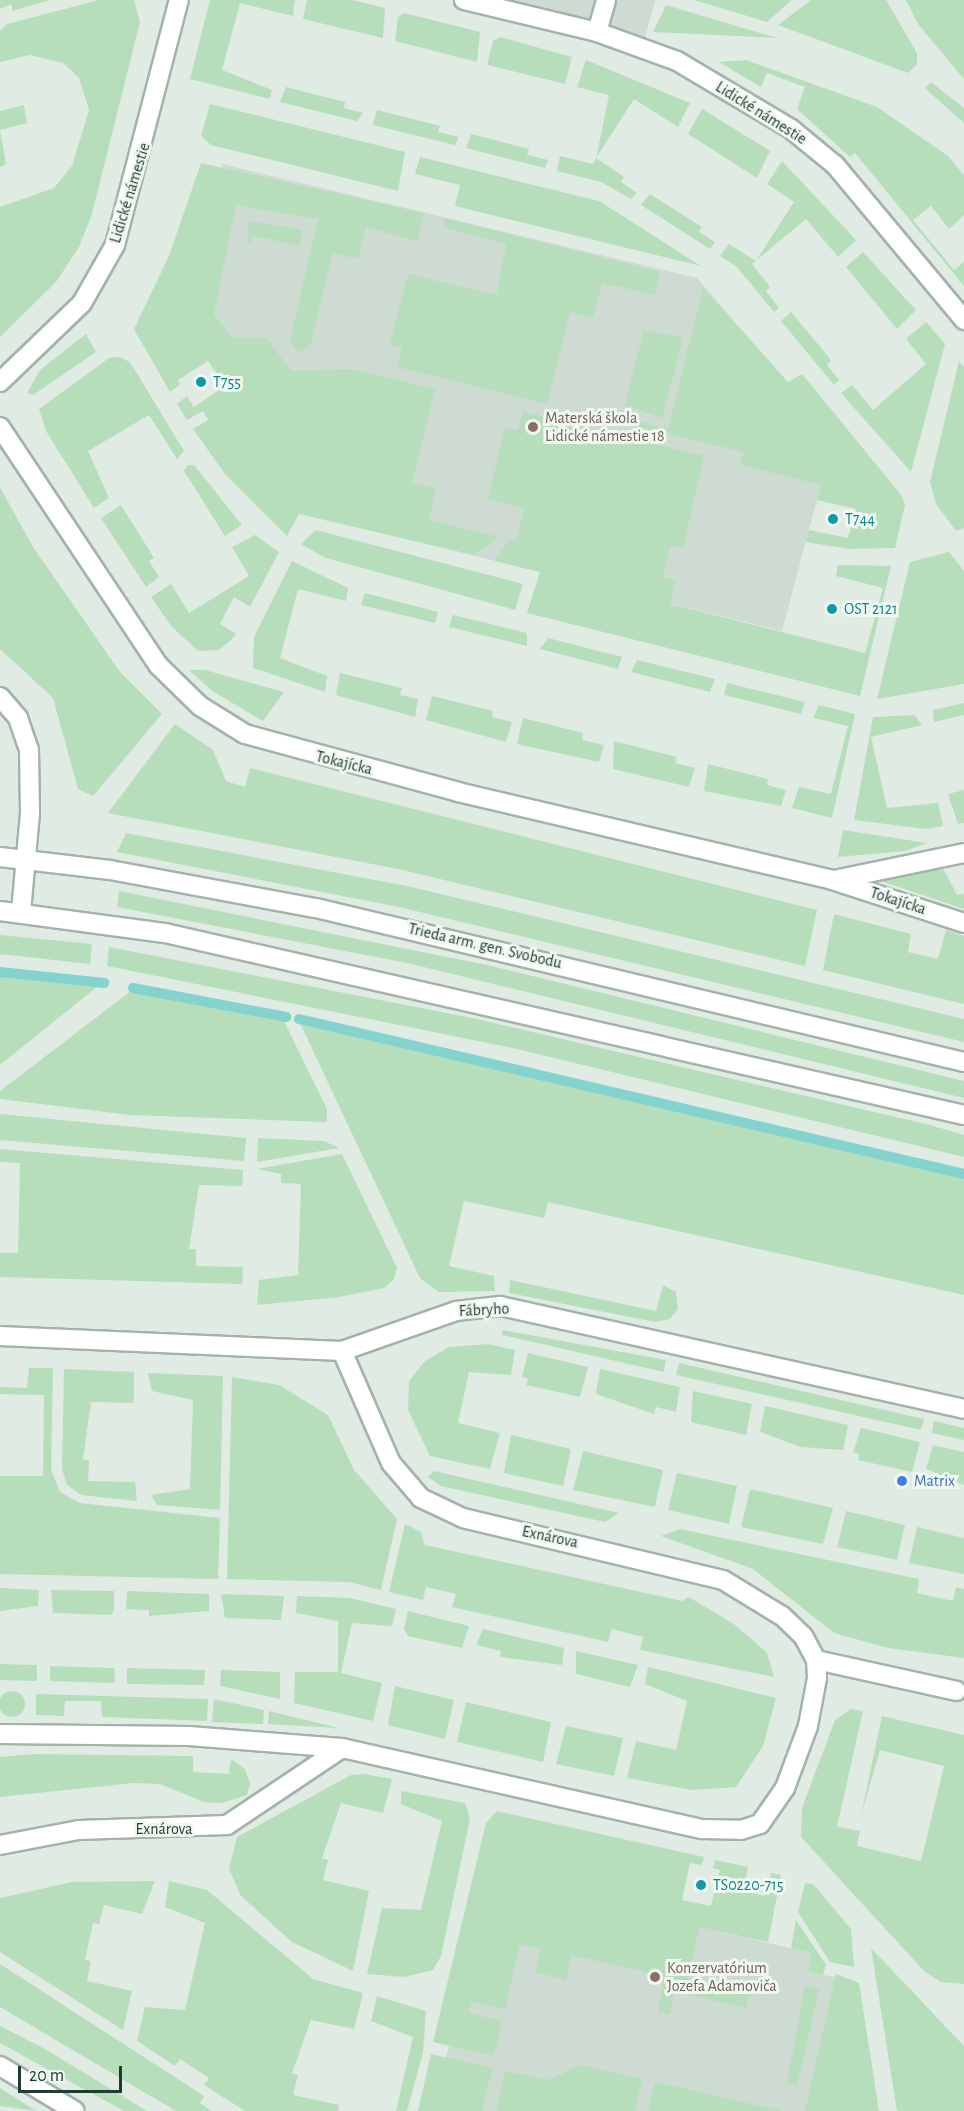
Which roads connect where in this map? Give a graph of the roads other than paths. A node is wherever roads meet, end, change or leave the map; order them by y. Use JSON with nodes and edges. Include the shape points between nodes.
{"nodes":[{"id":1,"x":179,"y":0,"type":"edge"},
{"id":2,"x":464,"y":0,"type":"edge"},
{"id":3,"x":606,"y":0,"type":"edge"},
{"id":4,"x":597,"y":32,"type":"junction"},
{"id":5,"x":964,"y":320,"type":"edge"},
{"id":6,"x":0,"y":382,"type":"edge"},
{"id":7,"x":0,"y":427,"type":"edge"},
{"id":8,"x":0,"y":697,"type":"edge"},
{"id":9,"x":964,"y":854,"type":"edge"},
{"id":10,"x":0,"y":857,"type":"edge"},
{"id":11,"x":27,"y":859,"type":"junction"},
{"id":12,"x":832,"y":880,"type":"junction"},
{"id":13,"x":0,"y":911,"type":"edge"},
{"id":14,"x":21,"y":912,"type":"junction"},
{"id":15,"x":964,"y":923,"type":"edge"},
{"id":16,"x":964,"y":1062,"type":"edge"},
{"id":17,"x":964,"y":1115,"type":"edge"},
{"id":18,"x":0,"y":1336,"type":"edge"},
{"id":19,"x":342,"y":1351,"type":"junction"},
{"id":20,"x":964,"y":1408,"type":"edge"},
{"id":21,"x":816,"y":1660,"type":"junction"},
{"id":22,"x":957,"y":1691,"type":"dead end"},
{"id":23,"x":0,"y":1734,"type":"edge"},
{"id":24,"x":342,"y":1748,"type":"junction"},
{"id":25,"x":0,"y":1845,"type":"edge"},
{"id":26,"x":0,"y":2066,"type":"edge"},
{"id":27,"x":75,"y":2111,"type":"edge"}],
"edges":[{"from":1,"to":6,"type":"street","name":"Lidické námestie","via":[[115,245],[82,303]]},
{"from":2,"to":4,"type":"street","name":"Lidické námestie"},
{"from":3,"to":4,"type":"street"},
{"from":4,"to":5,"type":"street","name":"Lidické námestie","via":[[677,61],[813,146]]},
{"from":7,"to":12,"type":"street","name":"Tokajícka","via":[[158,665],[200,706],[245,734],[458,792]]},
{"from":8,"to":11,"type":"street","via":[[24,729],[29,750]]},
{"from":9,"to":12,"type":"street","name":"Tokajícka"},
{"from":10,"to":11,"type":"street","name":"Trieda arm. gen. Svobodu"},
{"from":11,"to":14,"type":"street"},
{"from":11,"to":16,"type":"street","name":"Trieda arm. gen. Svobodu","via":[[316,908]]},
{"from":12,"to":15,"type":"street","name":"Tokajícka"},
{"from":13,"to":14,"type":"street"},
{"from":14,"to":17,"type":"street","via":[[176,936]]},
{"from":18,"to":19,"type":"street","name":"Fábryho"},
{"from":19,"to":20,"type":"street","name":"Fábryho","via":[[456,1311],[500,1306]]},
{"from":19,"to":21,"type":"street","name":"Exnárova","via":[[392,1463],[421,1498],[463,1518],[723,1580],[782,1616],[803,1636]]},
{"from":21,"to":22,"type":"street"},
{"from":21,"to":24,"type":"street","via":[[814,1695],[785,1788],[760,1824],[741,1830],[702,1829]]},
{"from":23,"to":24,"type":"street","via":[[189,1736]]},
{"from":24,"to":25,"type":"street","name":"Exnárova","via":[[226,1825],[79,1830]]},
{"from":26,"to":27,"type":"street"}]}
